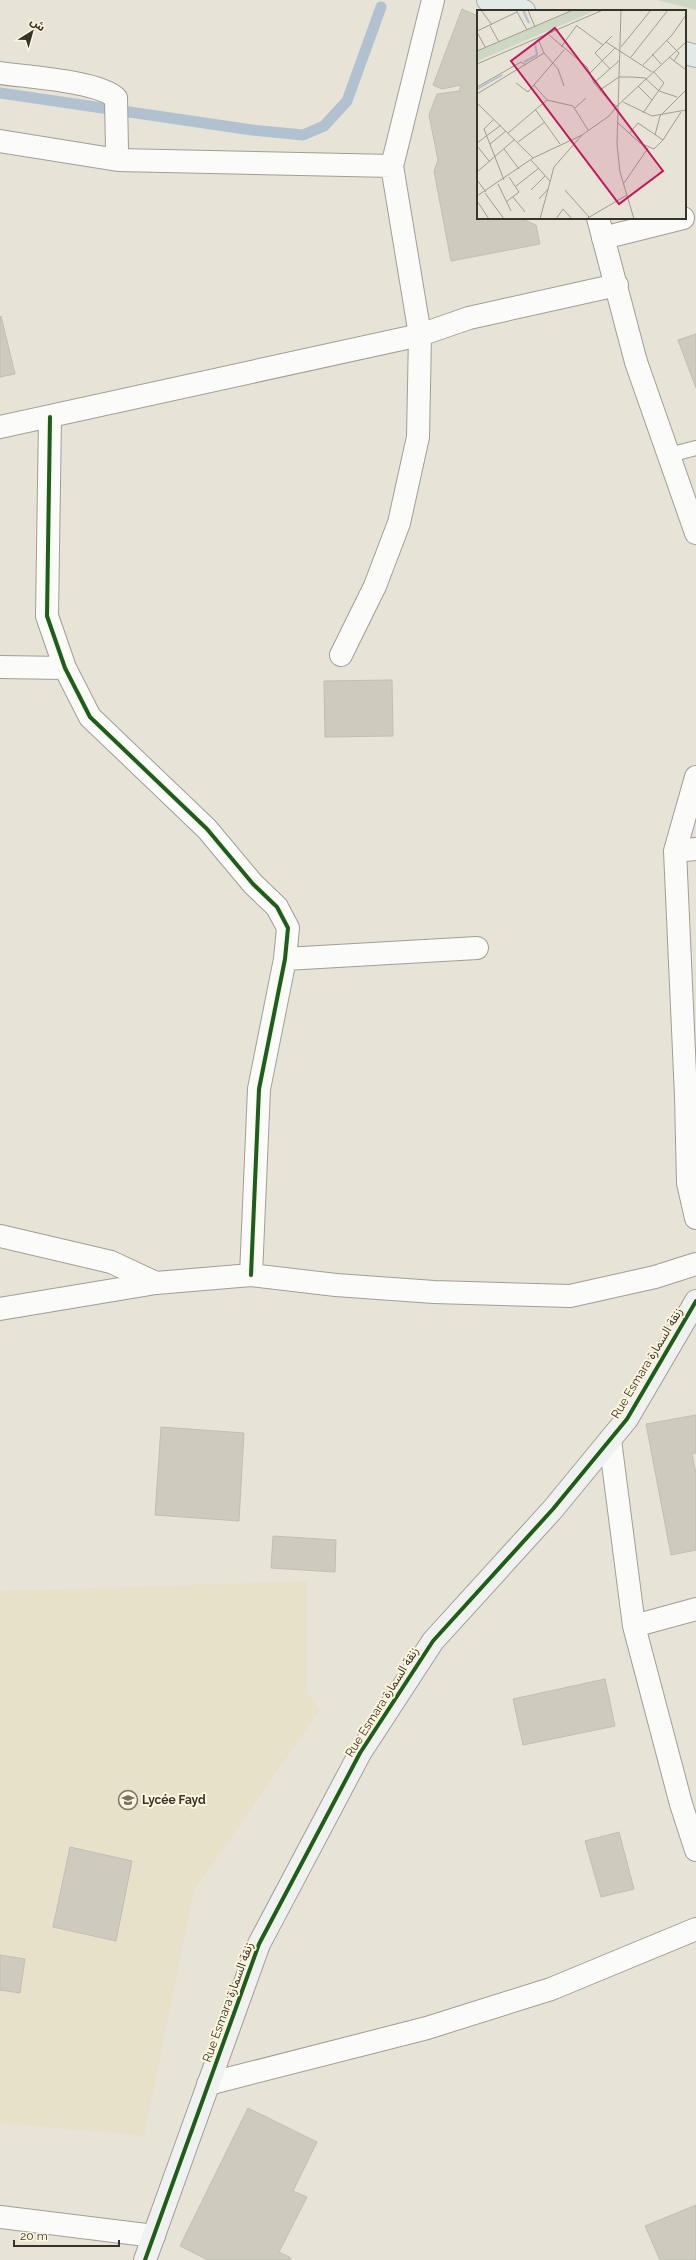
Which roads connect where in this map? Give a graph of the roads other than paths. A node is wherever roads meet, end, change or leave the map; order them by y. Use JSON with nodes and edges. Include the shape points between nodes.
{"nodes":[{"id":1,"x":433,"y":0,"type":"edge"},
{"id":2,"x":488,"y":0,"type":"edge"},
{"id":3,"x":521,"y":10,"type":"edge"},
{"id":4,"x":686,"y":53,"type":"edge"},
{"id":5,"x":696,"y":56,"type":"edge"},
{"id":6,"x":0,"y":73,"type":"edge"},
{"id":7,"x":0,"y":141,"type":"edge"},
{"id":8,"x":117,"y":155,"type":"junction"},
{"id":9,"x":392,"y":166,"type":"junction"},
{"id":10,"x":696,"y":214,"type":"edge"},
{"id":11,"x":686,"y":217,"type":"edge"},
{"id":12,"x":676,"y":219,"type":"edge"},
{"id":13,"x":601,"y":228,"type":"edge"},
{"id":14,"x":617,"y":284,"type":"junction"},
{"id":15,"x":420,"y":335,"type":"junction"},
{"id":16,"x":50,"y":417,"type":"junction"},
{"id":17,"x":0,"y":427,"type":"edge"},
{"id":18,"x":696,"y":448,"type":"edge"},
{"id":19,"x":669,"y":455,"type":"junction"},
{"id":20,"x":696,"y":533,"type":"edge"},
{"id":21,"x":341,"y":656,"type":"dead end"},
{"id":22,"x":0,"y":667,"type":"edge"},
{"id":23,"x":65,"y":668,"type":"junction"},
{"id":24,"x":696,"y":777,"type":"edge"},
{"id":25,"x":696,"y":849,"type":"edge"},
{"id":26,"x":675,"y":851,"type":"junction"},
{"id":27,"x":477,"y":948,"type":"dead end"},
{"id":28,"x":286,"y":959,"type":"junction"},
{"id":29,"x":688,"y":966,"type":"edge"},
{"id":30,"x":696,"y":1218,"type":"edge"},
{"id":31,"x":0,"y":1236,"type":"edge"},
{"id":32,"x":696,"y":1264,"type":"edge"},
{"id":33,"x":251,"y":1275,"type":"junction"},
{"id":34,"x":156,"y":1283,"type":"junction"},
{"id":35,"x":696,"y":1301,"type":"edge"},
{"id":36,"x":0,"y":1308,"type":"edge"},
{"id":37,"x":610,"y":1440,"type":"junction"},
{"id":38,"x":696,"y":1609,"type":"edge"},
{"id":39,"x":634,"y":1626,"type":"junction"},
{"id":40,"x":696,"y":1850,"type":"edge"},
{"id":41,"x":696,"y":1929,"type":"edge"},
{"id":42,"x":208,"y":2084,"type":"junction"},
{"id":43,"x":0,"y":2217,"type":"edge"},
{"id":44,"x":154,"y":2236,"type":"junction"},
{"id":45,"x":145,"y":2260,"type":"edge"}],
"edges":[{"from":1,"to":9,"type":"street"},
{"from":2,"to":3,"type":"main road"},
{"from":4,"to":5,"type":"main road"},
{"from":6,"to":8,"type":"street","via":[[90,86],[111,93],[116,98]]},
{"from":7,"to":8,"type":"street"},
{"from":8,"to":9,"type":"street"},
{"from":9,"to":15,"type":"street"},
{"from":10,"to":11,"type":"street"},
{"from":12,"to":13,"type":"street"},
{"from":13,"to":14,"type":"street"},
{"from":14,"to":15,"type":"street","via":[[469,318]]},
{"from":14,"to":19,"type":"street","via":[[636,362]]},
{"from":15,"to":16,"type":"street"},
{"from":15,"to":21,"type":"street","via":[[418,437],[399,523],[375,586]]},
{"from":16,"to":17,"type":"street"},
{"from":16,"to":23,"type":"street","via":[[47,616]]},
{"from":18,"to":19,"type":"lane"},
{"from":19,"to":20,"type":"street"},
{"from":22,"to":23,"type":"street"},
{"from":23,"to":28,"type":"street","via":[[90,717],[207,829],[253,884],[277,907],[288,928]]},
{"from":24,"to":26,"type":"street"},
{"from":25,"to":26,"type":"street"},
{"from":26,"to":29,"type":"street"},
{"from":27,"to":28,"type":"street"},
{"from":28,"to":33,"type":"street","via":[[259,1089]]},
{"from":29,"to":30,"type":"street","via":[[688,1183]]},
{"from":31,"to":34,"type":"street","via":[[111,1262]]},
{"from":32,"to":33,"type":"street","via":[[655,1277],[570,1296],[434,1292],[336,1285]]},
{"from":33,"to":34,"type":"street"},
{"from":34,"to":36,"type":"street"},
{"from":35,"to":37,"type":"street","name":"Rue Esmara زنقة السمارة","via":[[627,1419]]},
{"from":37,"to":39,"type":"street"},
{"from":37,"to":42,"type":"street","name":"Rue Esmara زنقة السمارة","via":[[553,1509],[432,1640],[360,1753],[259,1944]]},
{"from":38,"to":39,"type":"street"},
{"from":39,"to":40,"type":"street","via":[[681,1804]]},
{"from":41,"to":42,"type":"street","via":[[551,1989],[427,2028]]},
{"from":42,"to":44,"type":"street","name":"Rue Esmara زنقة السمارة"},
{"from":43,"to":44,"type":"street"},
{"from":44,"to":45,"type":"street","name":"Rue Esmara زنقة السمارة"}]}
